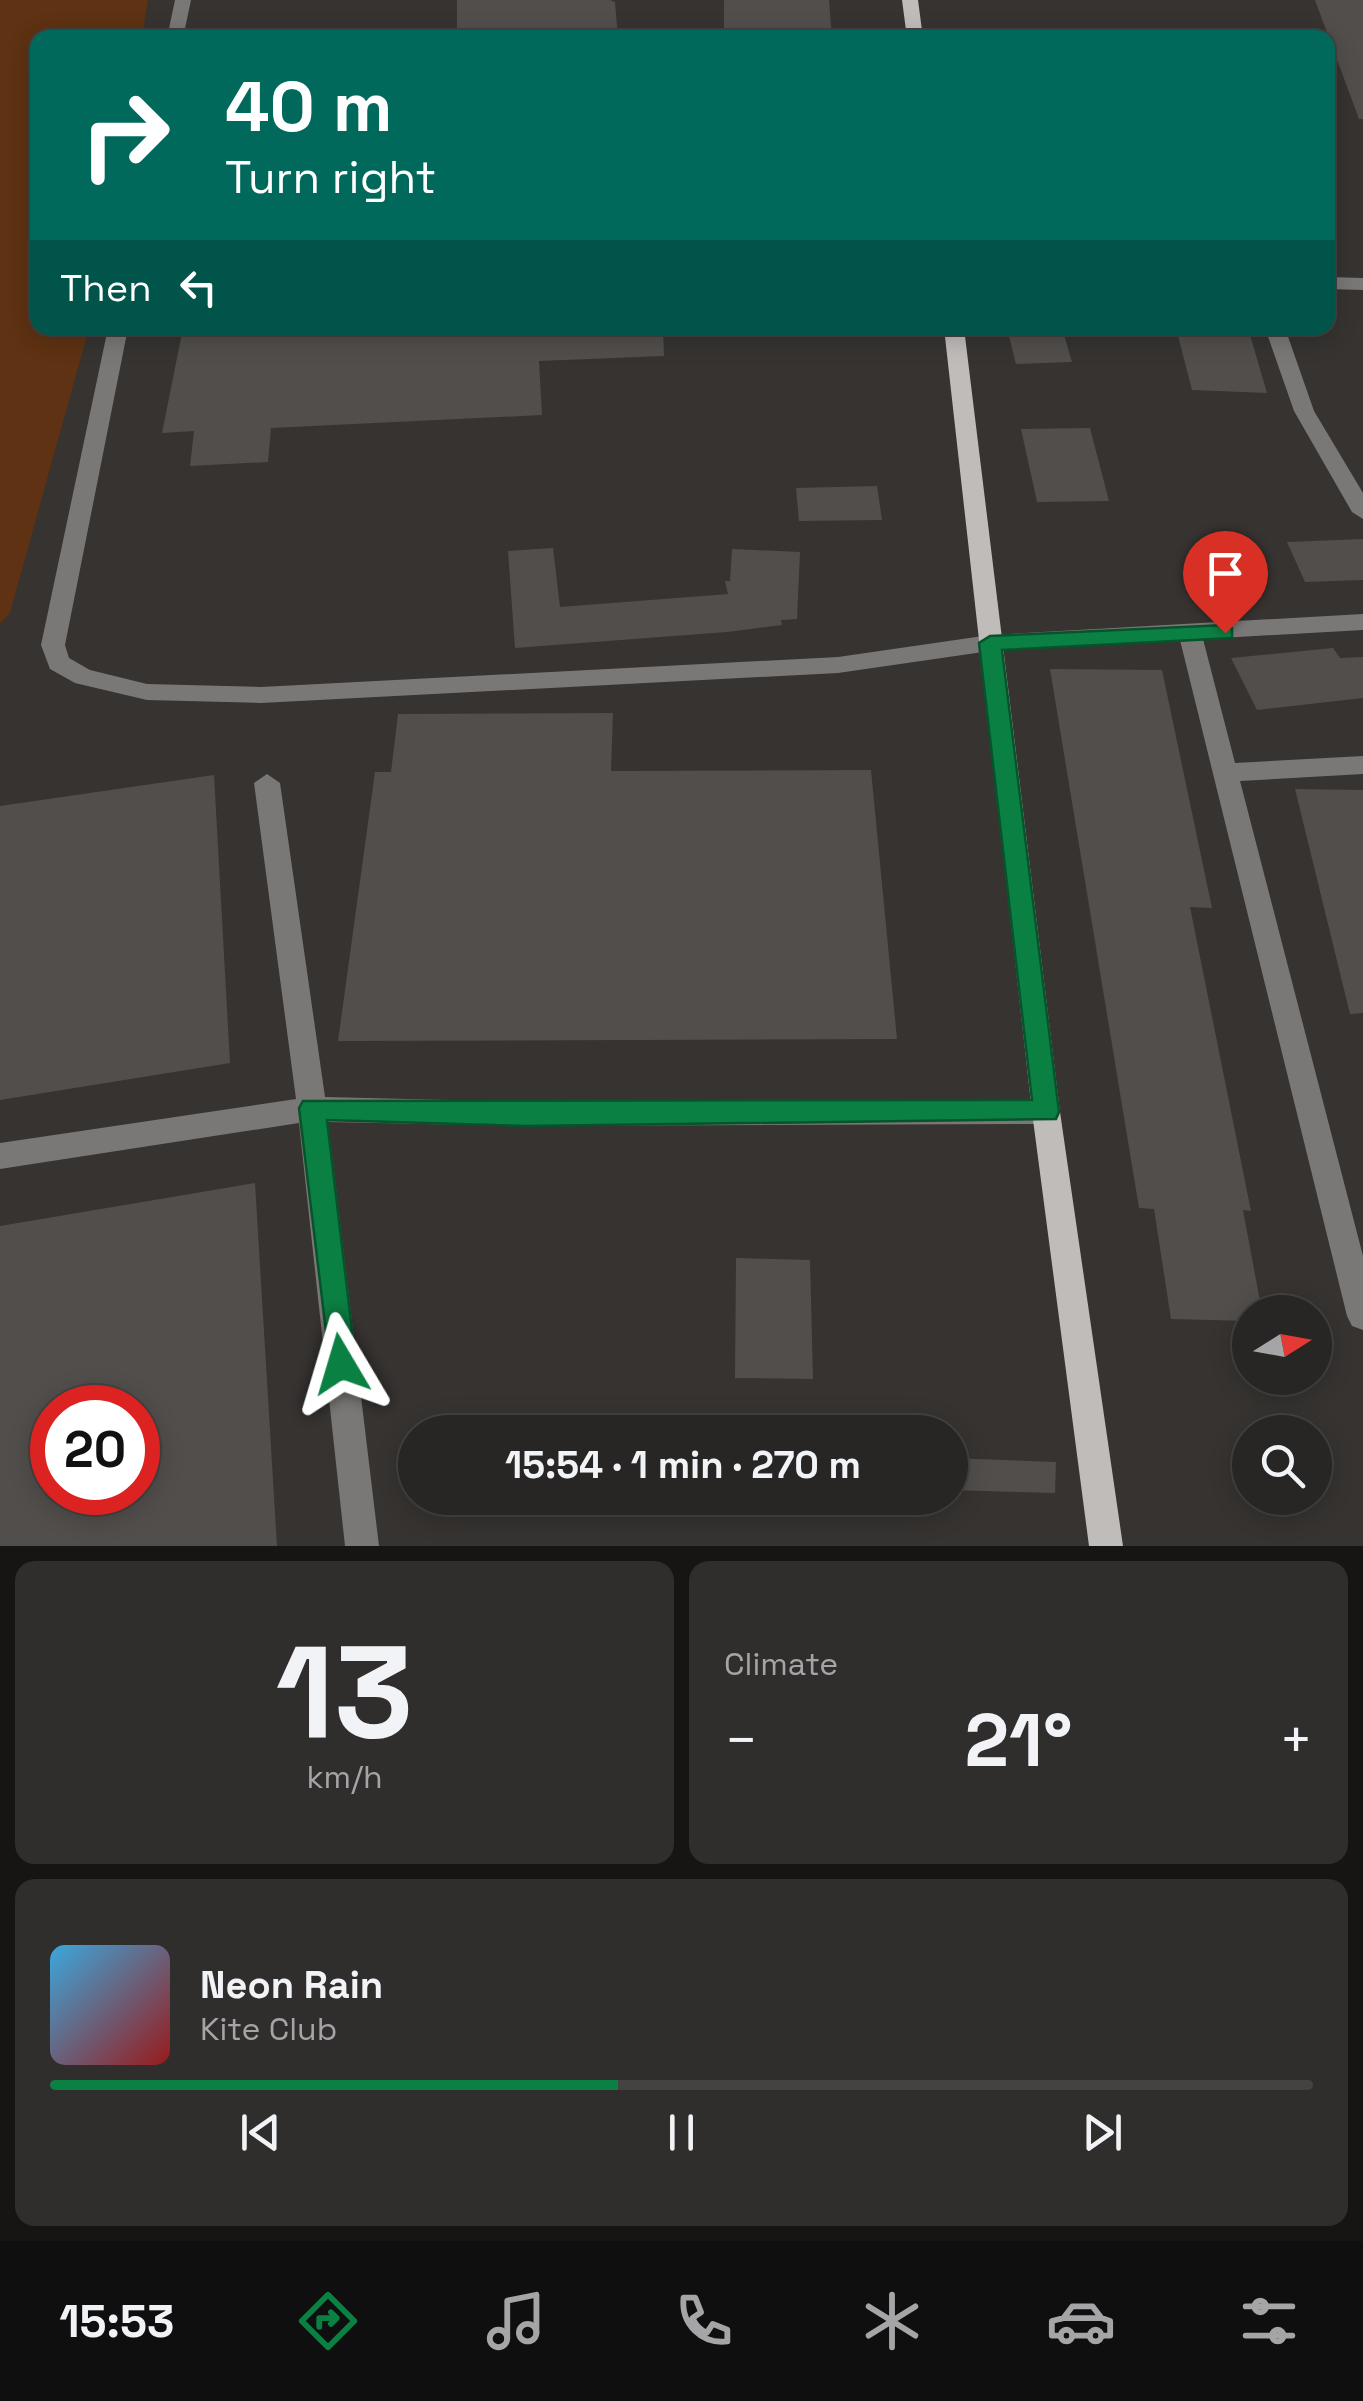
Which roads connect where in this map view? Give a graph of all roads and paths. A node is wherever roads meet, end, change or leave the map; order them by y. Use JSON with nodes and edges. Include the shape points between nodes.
{"nodes":[{"id":1,"x":183,"y":0,"type":"edge"},
{"id":2,"x":910,"y":0,"type":"edge"},
{"id":3,"x":177,"y":30,"type":"edge"},
{"id":4,"x":915,"y":30,"type":"edge"},
{"id":5,"x":1335,"y":283,"type":"edge"},
{"id":6,"x":1363,"y":284,"type":"edge"},
{"id":7,"x":117,"y":335,"type":"edge"},
{"id":8,"x":955,"y":335,"type":"edge"},
{"id":9,"x":1277,"y":335,"type":"edge"},
{"id":10,"x":1363,"y":512,"type":"edge"},
{"id":11,"x":1363,"y":622,"type":"edge"},
{"id":12,"x":1190,"y":636,"type":"junction"},
{"id":13,"x":990,"y":643,"type":"junction"},
{"id":14,"x":1363,"y":765,"type":"edge"},
{"id":15,"x":1223,"y":773,"type":"junction"},
{"id":16,"x":267,"y":783,"type":"dead end"},
{"id":17,"x":312,"y":1108,"type":"junction"},
{"id":18,"x":1046,"y":1112,"type":"junction"},
{"id":19,"x":0,"y":1156,"type":"edge"},
{"id":20,"x":1363,"y":1316,"type":"edge"},
{"id":21,"x":362,"y":1546,"type":"edge"},
{"id":22,"x":1106,"y":1546,"type":"edge"}],
"edges":[{"from":1,"to":3,"type":"street"},
{"from":2,"to":4,"type":"main road"},
{"from":5,"to":6,"type":"street"},
{"from":7,"to":13,"type":"street","via":[[53,646],[58,663],[83,677],[147,692],[261,695],[838,665]]},
{"from":8,"to":13,"type":"main road"},
{"from":9,"to":10,"type":"street","via":[[1304,410]]},
{"from":11,"to":12,"type":"street"},
{"from":12,"to":13,"type":"street"},
{"from":12,"to":15,"type":"street"},
{"from":13,"to":18,"type":"main road"},
{"from":14,"to":15,"type":"street"},
{"from":15,"to":20,"type":"street"},
{"from":16,"to":17,"type":"street"},
{"from":17,"to":18,"type":"street"},
{"from":17,"to":19,"type":"street"},
{"from":17,"to":21,"type":"street"},
{"from":18,"to":22,"type":"main road"}]}
